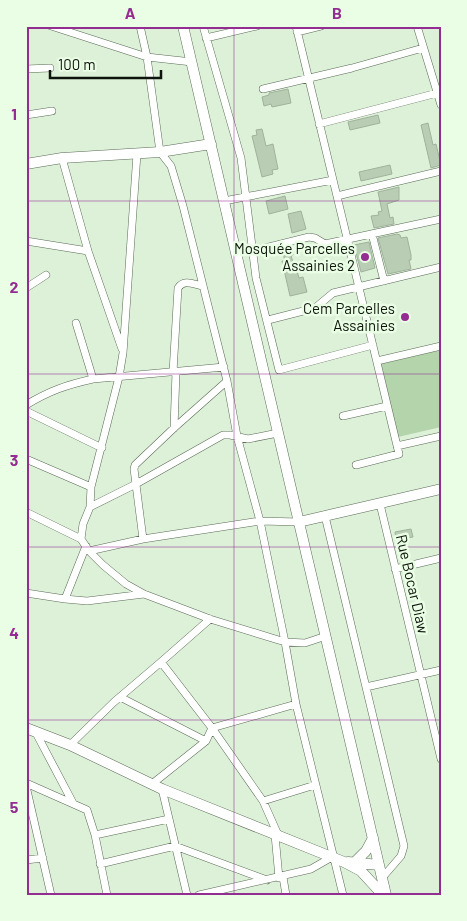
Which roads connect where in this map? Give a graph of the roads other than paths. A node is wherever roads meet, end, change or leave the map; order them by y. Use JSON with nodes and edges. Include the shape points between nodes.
{"nodes":[{"id":1,"x":51,"y":26,"type":"edge"},
{"id":2,"x":140,"y":26,"type":"edge"},
{"id":3,"x":184,"y":26,"type":"edge"},
{"id":4,"x":203,"y":26,"type":"edge"},
{"id":5,"x":257,"y":26,"type":"edge"},
{"id":6,"x":321,"y":26,"type":"edge"},
{"id":7,"x":417,"y":26,"type":"edge"},
{"id":8,"x":71,"y":29,"type":"edge"},
{"id":9,"x":296,"y":29,"type":"edge"},
{"id":10,"x":206,"y":38,"type":"junction"},
{"id":11,"x":423,"y":48,"type":"junction"},
{"id":12,"x":147,"y":57,"type":"junction"},
{"id":13,"x":192,"y":62,"type":"junction"},
{"id":14,"x":50,"y":68,"type":"dead end"},
{"id":15,"x":26,"y":69,"type":"edge"},
{"id":16,"x":308,"y":78,"type":"junction"},
{"id":17,"x":263,"y":88,"type":"dead end"},
{"id":18,"x":439,"y":93,"type":"edge"},
{"id":19,"x":441,"y":105,"type":"edge"},
{"id":20,"x":52,"y":111,"type":"dead end"},
{"id":21,"x":26,"y":115,"type":"edge"},
{"id":22,"x":320,"y":124,"type":"junction"},
{"id":23,"x":211,"y":144,"type":"junction"},
{"id":24,"x":160,"y":152,"type":"junction"},
{"id":25,"x":137,"y":154,"type":"junction"},
{"id":26,"x":62,"y":158,"type":"junction"},
{"id":27,"x":26,"y":164,"type":"edge"},
{"id":28,"x":441,"y":171,"type":"edge"},
{"id":29,"x":333,"y":180,"type":"junction"},
{"id":30,"x":337,"y":196,"type":"junction"},
{"id":31,"x":247,"y":197,"type":"junction"},
{"id":32,"x":224,"y":201,"type":"junction"},
{"id":33,"x":441,"y":219,"type":"edge"},
{"id":34,"x":372,"y":234,"type":"junction"},
{"id":35,"x":347,"y":239,"type":"junction"},
{"id":36,"x":26,"y":241,"type":"edge"},
{"id":37,"x":88,"y":251,"type":"junction"},
{"id":38,"x":252,"y":251,"type":"junction"},
{"id":39,"x":441,"y":267,"type":"edge"},
{"id":40,"x":46,"y":275,"type":"dead end"},
{"id":41,"x":384,"y":281,"type":"junction"},
{"id":42,"x":202,"y":286,"type":"junction"},
{"id":43,"x":359,"y":287,"type":"junction"},
{"id":44,"x":26,"y":288,"type":"edge"},
{"id":45,"x":268,"y":320,"type":"junction"},
{"id":46,"x":76,"y":323,"type":"dead end"},
{"id":47,"x":373,"y":345,"type":"junction"},
{"id":48,"x":441,"y":346,"type":"edge"},
{"id":49,"x":123,"y":353,"type":"junction"},
{"id":50,"x":377,"y":361,"type":"junction"},
{"id":51,"x":224,"y":367,"type":"junction"},
{"id":52,"x":175,"y":372,"type":"junction"},
{"id":53,"x":119,"y":376,"type":"junction"},
{"id":54,"x":93,"y":379,"type":"junction"},
{"id":55,"x":227,"y":381,"type":"junction"},
{"id":56,"x":26,"y":405,"type":"edge"},
{"id":57,"x":388,"y":406,"type":"junction"},
{"id":58,"x":26,"y":411,"type":"edge"},
{"id":59,"x":342,"y":416,"type":"dead end"},
{"id":60,"x":174,"y":428,"type":"junction"},
{"id":61,"x":278,"y":433,"type":"junction"},
{"id":62,"x":237,"y":436,"type":"junction"},
{"id":63,"x":441,"y":436,"type":"edge"},
{"id":64,"x":397,"y":446,"type":"junction"},
{"id":65,"x":102,"y":448,"type":"junction"},
{"id":66,"x":26,"y":459,"type":"edge"},
{"id":67,"x":356,"y":464,"type":"dead end"},
{"id":68,"x":136,"y":484,"type":"junction"},
{"id":69,"x":91,"y":487,"type":"junction"},
{"id":70,"x":441,"y":489,"type":"edge"},
{"id":71,"x":380,"y":504,"type":"junction"},
{"id":72,"x":90,"y":507,"type":"junction"},
{"id":73,"x":26,"y":512,"type":"edge"},
{"id":74,"x":325,"y":516,"type":"junction"},
{"id":75,"x":260,"y":521,"type":"junction"},
{"id":76,"x":300,"y":522,"type":"junction"},
{"id":77,"x":81,"y":539,"type":"junction"},
{"id":78,"x":143,"y":540,"type":"junction"},
{"id":79,"x":88,"y":548,"type":"junction"},
{"id":80,"x":441,"y":558,"type":"edge"},
{"id":81,"x":395,"y":569,"type":"junction"},
{"id":82,"x":26,"y":592,"type":"edge"},
{"id":83,"x":144,"y":594,"type":"junction"},
{"id":84,"x":65,"y":598,"type":"junction"},
{"id":85,"x":210,"y":619,"type":"junction"},
{"id":86,"x":326,"y":636,"type":"junction"},
{"id":87,"x":285,"y":642,"type":"junction"},
{"id":88,"x":161,"y":662,"type":"junction"},
{"id":89,"x":441,"y":670,"type":"edge"},
{"id":90,"x":420,"y":675,"type":"junction"},
{"id":91,"x":366,"y":688,"type":"junction"},
{"id":92,"x":120,"y":697,"type":"junction"},
{"id":93,"x":296,"y":704,"type":"junction"},
{"id":94,"x":212,"y":728,"type":"junction"},
{"id":95,"x":31,"y":729,"type":"edge"},
{"id":96,"x":438,"y":732,"type":"edge"},
{"id":97,"x":206,"y":741,"type":"junction"},
{"id":98,"x":70,"y":745,"type":"junction"},
{"id":99,"x":441,"y":759,"type":"edge"},
{"id":100,"x":152,"y":784,"type":"junction"},
{"id":101,"x":26,"y":785,"type":"edge"},
{"id":102,"x":315,"y":785,"type":"junction"},
{"id":103,"x":162,"y":789,"type":"junction"},
{"id":104,"x":263,"y":801,"type":"junction"},
{"id":105,"x":74,"y":804,"type":"junction"},
{"id":106,"x":169,"y":819,"type":"junction"},
{"id":107,"x":94,"y":835,"type":"junction"},
{"id":108,"x":277,"y":836,"type":"junction"},
{"id":109,"x":373,"y":838,"type":"junction"},
{"id":110,"x":175,"y":846,"type":"junction"},
{"id":111,"x":43,"y":858,"type":"junction"},
{"id":112,"x":337,"y":859,"type":"junction"},
{"id":113,"x":26,"y":860,"type":"edge"},
{"id":114,"x":100,"y":864,"type":"junction"},
{"id":115,"x":358,"y":866,"type":"junction"},
{"id":116,"x":381,"y":871,"type":"junction"},
{"id":117,"x":281,"y":877,"type":"junction"},
{"id":118,"x":267,"y":880,"type":"junction"},
{"id":119,"x":51,"y":895,"type":"edge"},
{"id":120,"x":108,"y":895,"type":"edge"},
{"id":121,"x":187,"y":895,"type":"edge"},
{"id":122,"x":198,"y":895,"type":"edge"},
{"id":123,"x":286,"y":895,"type":"edge"},
{"id":124,"x":343,"y":895,"type":"edge"},
{"id":125,"x":384,"y":895,"type":"edge"}],
"edges":[{"from":1,"to":8,"type":"street"},
{"from":2,"to":12,"type":"street"},
{"from":3,"to":13,"type":"street"},
{"from":4,"to":10,"type":"street"},
{"from":5,"to":10,"type":"street"},
{"from":6,"to":9,"type":"street"},
{"from":7,"to":11,"type":"street"},
{"from":8,"to":12,"type":"street"},
{"from":9,"to":16,"type":"street"},
{"from":10,"to":31,"type":"street","via":[[242,158]]},
{"from":11,"to":16,"type":"street"},
{"from":11,"to":18,"type":"street"},
{"from":12,"to":13,"type":"street"},
{"from":12,"to":24,"type":"street"},
{"from":13,"to":23,"type":"street"},
{"from":14,"to":15,"type":"street"},
{"from":16,"to":17,"type":"street"},
{"from":16,"to":22,"type":"street"},
{"from":18,"to":19,"type":"street"},
{"from":18,"to":22,"type":"street"},
{"from":20,"to":21,"type":"street"},
{"from":22,"to":29,"type":"street"},
{"from":23,"to":24,"type":"street"},
{"from":23,"to":32,"type":"street"},
{"from":24,"to":25,"type":"street"},
{"from":24,"to":42,"type":"street","via":[[171,166],[176,181]]},
{"from":25,"to":26,"type":"street"},
{"from":25,"to":49,"type":"street"},
{"from":26,"to":27,"type":"street"},
{"from":26,"to":37,"type":"street"},
{"from":28,"to":30,"type":"street"},
{"from":29,"to":30,"type":"street"},
{"from":29,"to":31,"type":"street"},
{"from":30,"to":35,"type":"street"},
{"from":31,"to":32,"type":"street"},
{"from":31,"to":38,"type":"street"},
{"from":32,"to":61,"type":"street"},
{"from":33,"to":34,"type":"street"},
{"from":34,"to":35,"type":"street"},
{"from":34,"to":41,"type":"street"},
{"from":35,"to":38,"type":"street","via":[[326,244],[308,237]]},
{"from":35,"to":43,"type":"street"},
{"from":36,"to":37,"type":"street"},
{"from":37,"to":49,"type":"street"},
{"from":38,"to":45,"type":"street"},
{"from":39,"to":41,"type":"street"},
{"from":40,"to":44,"type":"street"},
{"from":41,"to":43,"type":"street"},
{"from":42,"to":51,"type":"street"},
{"from":42,"to":52,"type":"street","via":[[186,282],[178,288]]},
{"from":43,"to":45,"type":"street","via":[[333,293],[315,308]]},
{"from":43,"to":47,"type":"street"},
{"from":45,"to":47,"type":"street","via":[[279,370]]},
{"from":46,"to":54,"type":"street"},
{"from":47,"to":50,"type":"street"},
{"from":48,"to":50,"type":"street"},
{"from":49,"to":53,"type":"street"},
{"from":50,"to":57,"type":"street"},
{"from":51,"to":52,"type":"street"},
{"from":51,"to":55,"type":"street"},
{"from":52,"to":53,"type":"street"},
{"from":52,"to":60,"type":"street"},
{"from":53,"to":54,"type":"street"},
{"from":53,"to":65,"type":"street"},
{"from":54,"to":56,"type":"street","via":[[46,393]]},
{"from":55,"to":60,"type":"street"},
{"from":55,"to":62,"type":"street"},
{"from":57,"to":59,"type":"street"},
{"from":57,"to":64,"type":"street"},
{"from":58,"to":65,"type":"street"},
{"from":60,"to":68,"type":"street","via":[[135,465]]},
{"from":61,"to":62,"type":"street","via":[[253,439]]},
{"from":61,"to":76,"type":"street"},
{"from":62,"to":68,"type":"street","via":[[223,435]]},
{"from":62,"to":75,"type":"street"},
{"from":63,"to":64,"type":"street"},
{"from":64,"to":67,"type":"street","via":[[399,454]]},
{"from":65,"to":69,"type":"street"},
{"from":66,"to":69,"type":"street"},
{"from":68,"to":72,"type":"street"},
{"from":68,"to":78,"type":"street"},
{"from":69,"to":72,"type":"street"},
{"from":70,"to":71,"type":"street"},
{"from":71,"to":74,"type":"street"},
{"from":71,"to":81,"type":"street","name":"Rue Bocar Diaw"},
{"from":72,"to":77,"type":"street"},
{"from":73,"to":77,"type":"street"},
{"from":74,"to":76,"type":"street"},
{"from":74,"to":91,"type":"street"},
{"from":75,"to":76,"type":"street"},
{"from":75,"to":78,"type":"street"},
{"from":75,"to":87,"type":"street"},
{"from":76,"to":86,"type":"street"},
{"from":77,"to":79,"type":"street"},
{"from":78,"to":79,"type":"street"},
{"from":79,"to":83,"type":"street","via":[[126,584]]},
{"from":79,"to":84,"type":"street"},
{"from":80,"to":81,"type":"street"},
{"from":81,"to":90,"type":"street","name":"Rue Bocar Diaw"},
{"from":82,"to":84,"type":"street"},
{"from":83,"to":84,"type":"street","via":[[87,601]]},
{"from":83,"to":85,"type":"street"},
{"from":85,"to":87,"type":"street"},
{"from":85,"to":88,"type":"street"},
{"from":86,"to":87,"type":"street","via":[[305,643]]},
{"from":86,"to":109,"type":"street"},
{"from":87,"to":93,"type":"street"},
{"from":88,"to":92,"type":"street"},
{"from":88,"to":94,"type":"street"},
{"from":89,"to":90,"type":"street"},
{"from":90,"to":91,"type":"street"},
{"from":90,"to":96,"type":"street","name":"Rue Bocar Diaw"},
{"from":91,"to":116,"type":"street","via":[[404,846],[401,856]]},
{"from":92,"to":97,"type":"street"},
{"from":92,"to":98,"type":"street"},
{"from":93,"to":94,"type":"street"},
{"from":93,"to":102,"type":"street"},
{"from":94,"to":97,"type":"street"},
{"from":94,"to":104,"type":"street"},
{"from":95,"to":98,"type":"street"},
{"from":95,"to":105,"type":"street"},
{"from":96,"to":99,"type":"street","name":"Rue Bocar Diaw"},
{"from":97,"to":100,"type":"street"},
{"from":98,"to":100,"type":"street"},
{"from":100,"to":103,"type":"street"},
{"from":101,"to":105,"type":"street"},
{"from":101,"to":111,"type":"street"},
{"from":102,"to":104,"type":"street"},
{"from":102,"to":112,"type":"street"},
{"from":103,"to":106,"type":"street"},
{"from":103,"to":108,"type":"street"},
{"from":104,"to":108,"type":"street"},
{"from":105,"to":107,"type":"street","via":[[87,810]]},
{"from":106,"to":107,"type":"street"},
{"from":106,"to":110,"type":"street"},
{"from":107,"to":114,"type":"street"},
{"from":108,"to":112,"type":"street"},
{"from":108,"to":117,"type":"street"},
{"from":109,"to":115,"type":"street"},
{"from":109,"to":116,"type":"street"},
{"from":110,"to":114,"type":"street"},
{"from":110,"to":118,"type":"street"},
{"from":110,"to":121,"type":"street"},
{"from":111,"to":113,"type":"street"},
{"from":111,"to":119,"type":"street"},
{"from":112,"to":115,"type":"street"},
{"from":112,"to":117,"type":"street"},
{"from":112,"to":124,"type":"street"},
{"from":114,"to":120,"type":"street"},
{"from":115,"to":116,"type":"street"},
{"from":115,"to":125,"type":"street"},
{"from":116,"to":125,"type":"street"},
{"from":117,"to":118,"type":"street"},
{"from":117,"to":123,"type":"street"},
{"from":118,"to":122,"type":"street"}]}
